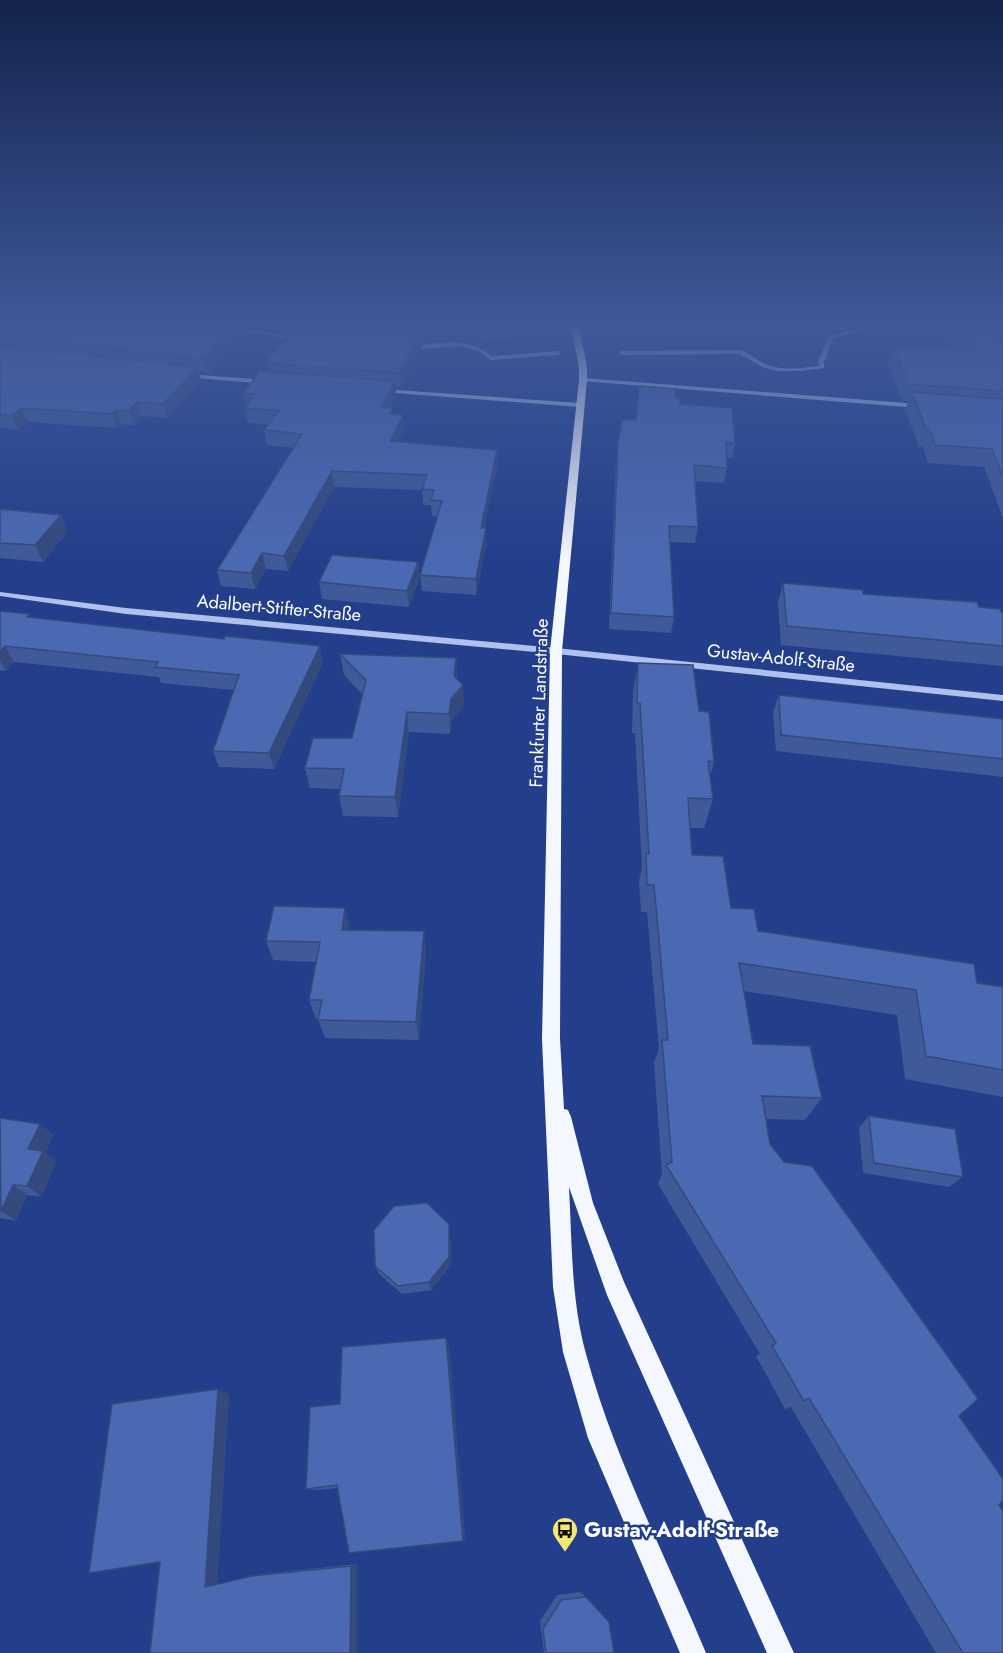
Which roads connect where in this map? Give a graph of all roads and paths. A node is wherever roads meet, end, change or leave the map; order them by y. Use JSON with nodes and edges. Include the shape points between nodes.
{"nodes":[{"id":1,"x":568,"y":404,"type":"edge"},
{"id":2,"x":896,"y":404,"type":"edge"},
{"id":3,"x":580,"y":405,"type":"joint"},
{"id":4,"x":933,"y":407,"type":"edge"},
{"id":5,"x":0,"y":594,"type":"edge"},
{"id":6,"x":556,"y":651,"type":"junction"},
{"id":7,"x":1003,"y":698,"type":"edge"},
{"id":8,"x":552,"y":1082,"type":"junction"},
{"id":9,"x":693,"y":1653,"type":"edge"},
{"id":10,"x":781,"y":1653,"type":"edge"}],
"edges":[{"from":1,"to":3,"type":"street"},
{"from":2,"to":4,"type":"street"},
{"from":3,"to":6,"type":"main road","name":"Frankfurter Landstraße"},
{"from":5,"to":6,"type":"street","name":"Adalbert-Stifter-Straße","via":[[126,611]]},
{"from":6,"to":7,"type":"street","name":"Gustav-Adolf-Straße"},
{"from":6,"to":8,"type":"main road","name":"Frankfurter Landstraße"},
{"from":8,"to":9,"type":"main road","via":[[564,1287],[574,1352],[600,1438]]},
{"from":8,"to":10,"type":"main road","via":[[583,1203],[615,1287]]}]}
